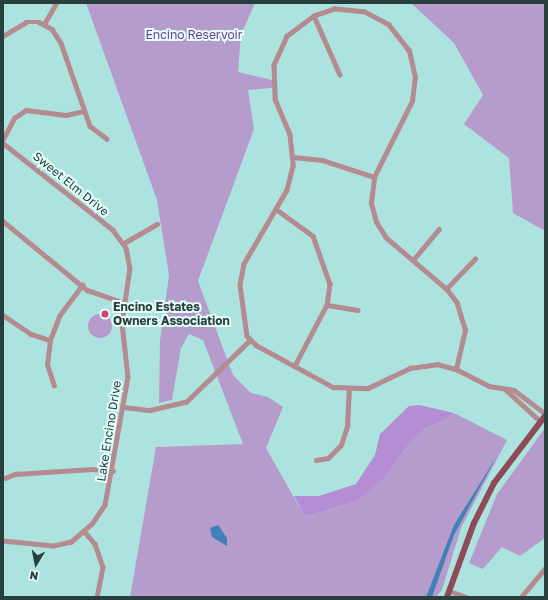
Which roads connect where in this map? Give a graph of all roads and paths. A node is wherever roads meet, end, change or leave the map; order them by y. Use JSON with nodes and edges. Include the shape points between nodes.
{"nodes":[{"id":1,"x":56,"y":3,"type":"edge"},
{"id":2,"x":314,"y":16,"type":"junction"},
{"id":3,"x":44,"y":24,"type":"junction"},
{"id":4,"x":3,"y":36,"type":"edge"},
{"id":5,"x":340,"y":75,"type":"dead end"},
{"id":6,"x":84,"y":111,"type":"junction"},
{"id":7,"x":107,"y":139,"type":"dead end"},
{"id":8,"x":3,"y":140,"type":"edge"},
{"id":9,"x":3,"y":143,"type":"edge"},
{"id":10,"x":293,"y":158,"type":"junction"},
{"id":11,"x":374,"y":177,"type":"junction"},
{"id":12,"x":276,"y":209,"type":"junction"},
{"id":13,"x":3,"y":221,"type":"edge"},
{"id":14,"x":157,"y":224,"type":"dead end"},
{"id":15,"x":439,"y":228,"type":"dead end"},
{"id":16,"x":124,"y":243,"type":"junction"},
{"id":17,"x":475,"y":259,"type":"dead end"},
{"id":18,"x":413,"y":260,"type":"junction"},
{"id":19,"x":82,"y":285,"type":"junction"},
{"id":20,"x":446,"y":289,"type":"junction"},
{"id":21,"x":124,"y":302,"type":"junction"},
{"id":22,"x":327,"y":305,"type":"junction"},
{"id":23,"x":358,"y":310,"type":"dead end"},
{"id":24,"x":3,"y":315,"type":"edge"},
{"id":25,"x":50,"y":340,"type":"junction"},
{"id":26,"x":250,"y":340,"type":"junction"},
{"id":27,"x":295,"y":366,"type":"junction"},
{"id":28,"x":456,"y":369,"type":"junction"},
{"id":29,"x":54,"y":386,"type":"dead end"},
{"id":30,"x":349,"y":390,"type":"junction"},
{"id":31,"x":505,"y":390,"type":"junction"},
{"id":32,"x":124,"y":407,"type":"junction"},
{"id":33,"x":543,"y":416,"type":"edge"},
{"id":34,"x":316,"y":460,"type":"dead end"},
{"id":35,"x":113,"y":471,"type":"junction"},
{"id":36,"x":5,"y":478,"type":"dead end"},
{"id":37,"x":85,"y":532,"type":"junction"},
{"id":38,"x":3,"y":541,"type":"edge"},
{"id":39,"x":545,"y":568,"type":"edge"},
{"id":40,"x":448,"y":594,"type":"edge"},
{"id":41,"x":97,"y":597,"type":"edge"},
{"id":42,"x":466,"y":597,"type":"edge"},
{"id":43,"x":521,"y":597,"type":"edge"}],
"edges":[{"from":1,"to":3,"type":"street"},
{"from":2,"to":5,"type":"street"},
{"from":2,"to":10,"type":"street","via":[[287,36],[274,65],[275,99],[290,135]]},
{"from":2,"to":11,"type":"street","via":[[345,9],[373,15],[397,33],[412,60],[415,77],[412,101]]},
{"from":3,"to":4,"type":"street","via":[[26,22]]},
{"from":3,"to":6,"type":"street","via":[[61,44]]},
{"from":6,"to":7,"type":"street","via":[[90,126]]},
{"from":6,"to":8,"type":"street","via":[[66,115],[26,110],[14,118]]},
{"from":9,"to":16,"type":"street","name":"Sweet Elm Drive","via":[[113,230]]},
{"from":10,"to":11,"type":"street","via":[[322,160]]},
{"from":10,"to":12,"type":"street","via":[[289,184]]},
{"from":11,"to":18,"type":"street","via":[[371,203],[376,222],[386,238]]},
{"from":12,"to":22,"type":"street","via":[[302,225],[318,244],[330,284]]},
{"from":12,"to":26,"type":"street","via":[[248,253],[241,275],[245,330]]},
{"from":13,"to":19,"type":"street"},
{"from":14,"to":16,"type":"street"},
{"from":15,"to":18,"type":"street"},
{"from":16,"to":21,"type":"street","name":"Lake Encino Drive","via":[[130,268]]},
{"from":17,"to":20,"type":"street"},
{"from":18,"to":20,"type":"street"},
{"from":19,"to":21,"type":"street","via":[[101,296]]},
{"from":19,"to":25,"type":"street","via":[[59,316]]},
{"from":20,"to":28,"type":"street","via":[[460,310],[465,330]]},
{"from":21,"to":32,"type":"street","name":"Lake Encino Drive","via":[[122,330],[128,366]]},
{"from":22,"to":23,"type":"street"},
{"from":22,"to":27,"type":"street"},
{"from":24,"to":25,"type":"street","via":[[31,334]]},
{"from":25,"to":29,"type":"street","via":[[47,365]]},
{"from":26,"to":27,"type":"street"},
{"from":26,"to":32,"type":"street","via":[[191,398],[179,404],[150,410]]},
{"from":27,"to":30,"type":"street","via":[[332,387]]},
{"from":28,"to":30,"type":"street","via":[[436,364],[419,365],[375,386]]},
{"from":28,"to":31,"type":"street","via":[[489,386]]},
{"from":30,"to":34,"type":"street","via":[[347,426],[341,445],[328,458]]},
{"from":31,"to":33,"type":"street"},
{"from":31,"to":33,"type":"street","via":[[524,395]]},
{"from":32,"to":35,"type":"street","name":"Lake Encino Drive"},
{"from":33,"to":40,"type":"main road","via":[[494,483],[474,523]]},
{"from":35,"to":36,"type":"street","via":[[92,469],[15,474]]},
{"from":35,"to":37,"type":"street","name":"Lake Encino Drive","via":[[105,505]]},
{"from":37,"to":38,"type":"street","name":"Lake Encino Drive","via":[[71,542],[53,546]]},
{"from":37,"to":41,"type":"street","via":[[95,544],[103,567]]},
{"from":39,"to":43,"type":"street"},
{"from":40,"to":42,"type":"street"}]}
